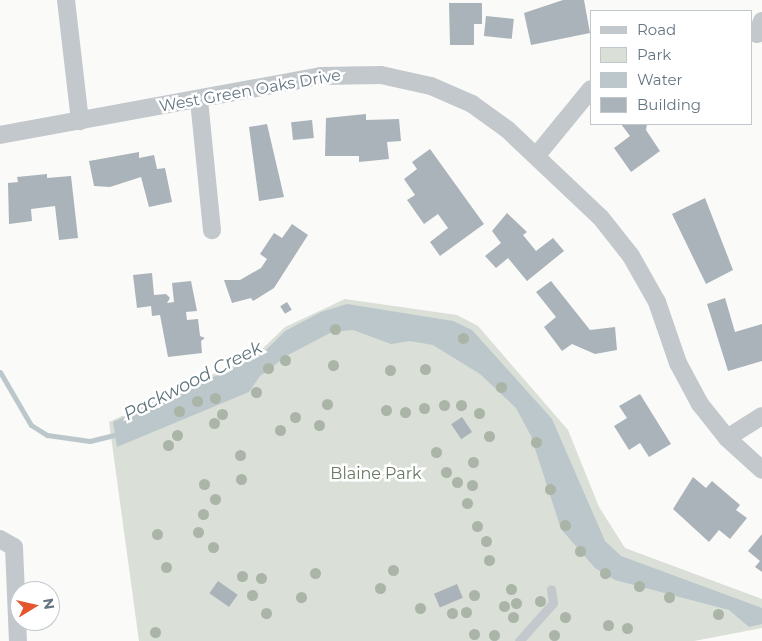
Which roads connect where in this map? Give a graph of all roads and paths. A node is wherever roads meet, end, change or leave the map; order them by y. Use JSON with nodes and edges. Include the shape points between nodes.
{"nodes":[{"id":1,"x":66,"y":0,"type":"edge"},
{"id":2,"x":590,"y":90,"type":"edge"},
{"id":3,"x":199,"y":100,"type":"junction"},
{"id":4,"x":80,"y":121,"type":"junction"},
{"id":5,"x":0,"y":135,"type":"edge"},
{"id":6,"x":537,"y":154,"type":"junction"},
{"id":7,"x":212,"y":230,"type":"dead end"},
{"id":8,"x":762,"y":416,"type":"edge"},
{"id":9,"x":726,"y":438,"type":"junction"},
{"id":10,"x":762,"y":470,"type":"edge"},
{"id":11,"x":7,"y":543,"type":"edge"},
{"id":12,"x":551,"y":589,"type":"dead end"},
{"id":13,"x":18,"y":641,"type":"edge"},
{"id":14,"x":519,"y":641,"type":"edge"}],
"edges":[{"from":1,"to":4,"type":"street"},
{"from":2,"to":6,"type":"street"},
{"from":3,"to":4,"type":"street","name":"West Green Oaks Drive"},
{"from":3,"to":6,"type":"street","name":"West Green Oaks Drive","via":[[321,76],[381,75],[431,86],[472,104]]},
{"from":3,"to":7,"type":"street"},
{"from":4,"to":5,"type":"street","name":"West Green Oaks Drive"},
{"from":6,"to":9,"type":"street","name":"West Green Oaks Drive","via":[[601,218],[631,256],[658,302],[678,363],[700,404]]},
{"from":8,"to":9,"type":"street"},
{"from":9,"to":10,"type":"street","name":"West Green Oaks Drive"},
{"from":11,"to":13,"type":"street"},
{"from":12,"to":14,"type":"lane","via":[[553,603]]}]}
